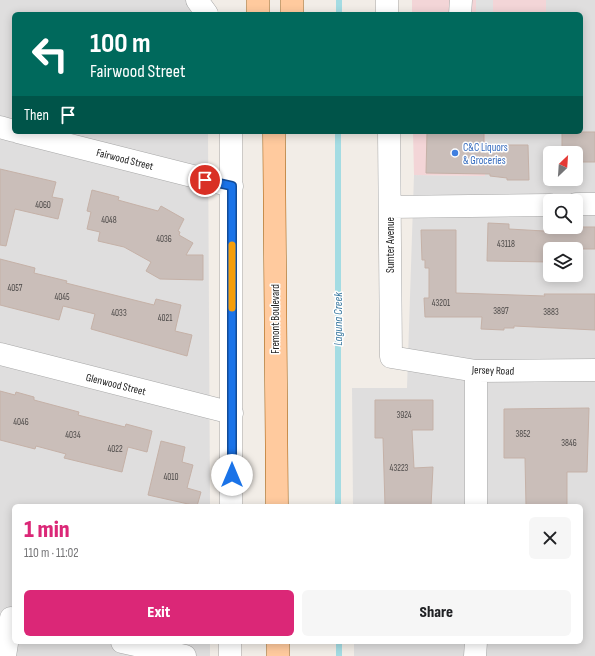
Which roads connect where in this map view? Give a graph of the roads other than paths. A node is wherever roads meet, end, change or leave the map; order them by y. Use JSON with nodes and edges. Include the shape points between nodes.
{"nodes":[{"id":1,"x":196,"y":0,"type":"edge"},
{"id":2,"x":258,"y":0,"type":"edge"},
{"id":3,"x":292,"y":0,"type":"edge"},
{"id":4,"x":387,"y":0,"type":"edge"},
{"id":5,"x":461,"y":0,"type":"edge"},
{"id":6,"x":205,"y":12,"type":"edge"},
{"id":7,"x":258,"y":12,"type":"edge"},
{"id":8,"x":292,"y":12,"type":"edge"},
{"id":9,"x":387,"y":12,"type":"edge"},
{"id":10,"x":460,"y":12,"type":"edge"},
{"id":11,"x":0,"y":127,"type":"edge"},
{"id":12,"x":12,"y":130,"type":"edge"},
{"id":13,"x":26,"y":134,"type":"edge"},
{"id":14,"x":231,"y":134,"type":"edge"},
{"id":15,"x":274,"y":134,"type":"edge"},
{"id":16,"x":389,"y":134,"type":"edge"},
{"id":17,"x":232,"y":186,"type":"junction"},
{"id":18,"x":583,"y":204,"type":"edge"},
{"id":19,"x":595,"y":204,"type":"edge"},
{"id":20,"x":543,"y":205,"type":"edge"},
{"id":21,"x":390,"y":207,"type":"junction"},
{"id":22,"x":0,"y":354,"type":"edge"},
{"id":23,"x":391,"y":357,"type":"joint"},
{"id":24,"x":595,"y":370,"type":"edge"},
{"id":25,"x":476,"y":371,"type":"junction"},
{"id":26,"x":232,"y":413,"type":"junction"},
{"id":27,"x":231,"y":504,"type":"edge"},
{"id":28,"x":277,"y":504,"type":"edge"},
{"id":29,"x":476,"y":504,"type":"edge"},
{"id":30,"x":8,"y":617,"type":"edge"},
{"id":31,"x":131,"y":644,"type":"edge"},
{"id":32,"x":230,"y":644,"type":"edge"},
{"id":33,"x":278,"y":644,"type":"edge"},
{"id":34,"x":476,"y":644,"type":"edge"},
{"id":35,"x":5,"y":656,"type":"edge"},
{"id":36,"x":185,"y":656,"type":"edge"},
{"id":37,"x":230,"y":656,"type":"edge"},
{"id":38,"x":278,"y":656,"type":"edge"},
{"id":39,"x":476,"y":656,"type":"edge"}],
"edges":[{"from":1,"to":6,"type":"street"},
{"from":2,"to":7,"type":"main road"},
{"from":3,"to":8,"type":"main road"},
{"from":4,"to":9,"type":"street"},
{"from":5,"to":10,"type":"street"},
{"from":11,"to":12,"type":"street"},
{"from":13,"to":17,"type":"street","name":"Fairwood Street"},
{"from":14,"to":17,"type":"street"},
{"from":15,"to":28,"type":"main road","name":"Fremont Boulevard"},
{"from":16,"to":21,"type":"street","name":"Sumter Avenue"},
{"from":17,"to":26,"type":"street"},
{"from":18,"to":19,"type":"street"},
{"from":20,"to":21,"type":"street"},
{"from":21,"to":23,"type":"street","name":"Sumter Avenue"},
{"from":22,"to":26,"type":"street","name":"Glenwood Street"},
{"from":23,"to":25,"type":"street","name":"Jersey Road"},
{"from":24,"to":25,"type":"street","name":"Jersey Road"},
{"from":25,"to":29,"type":"street"},
{"from":26,"to":27,"type":"street"},
{"from":30,"to":35,"type":"street"},
{"from":31,"to":36,"type":"street"},
{"from":32,"to":37,"type":"street"},
{"from":33,"to":38,"type":"main road"},
{"from":34,"to":39,"type":"street"}]}
